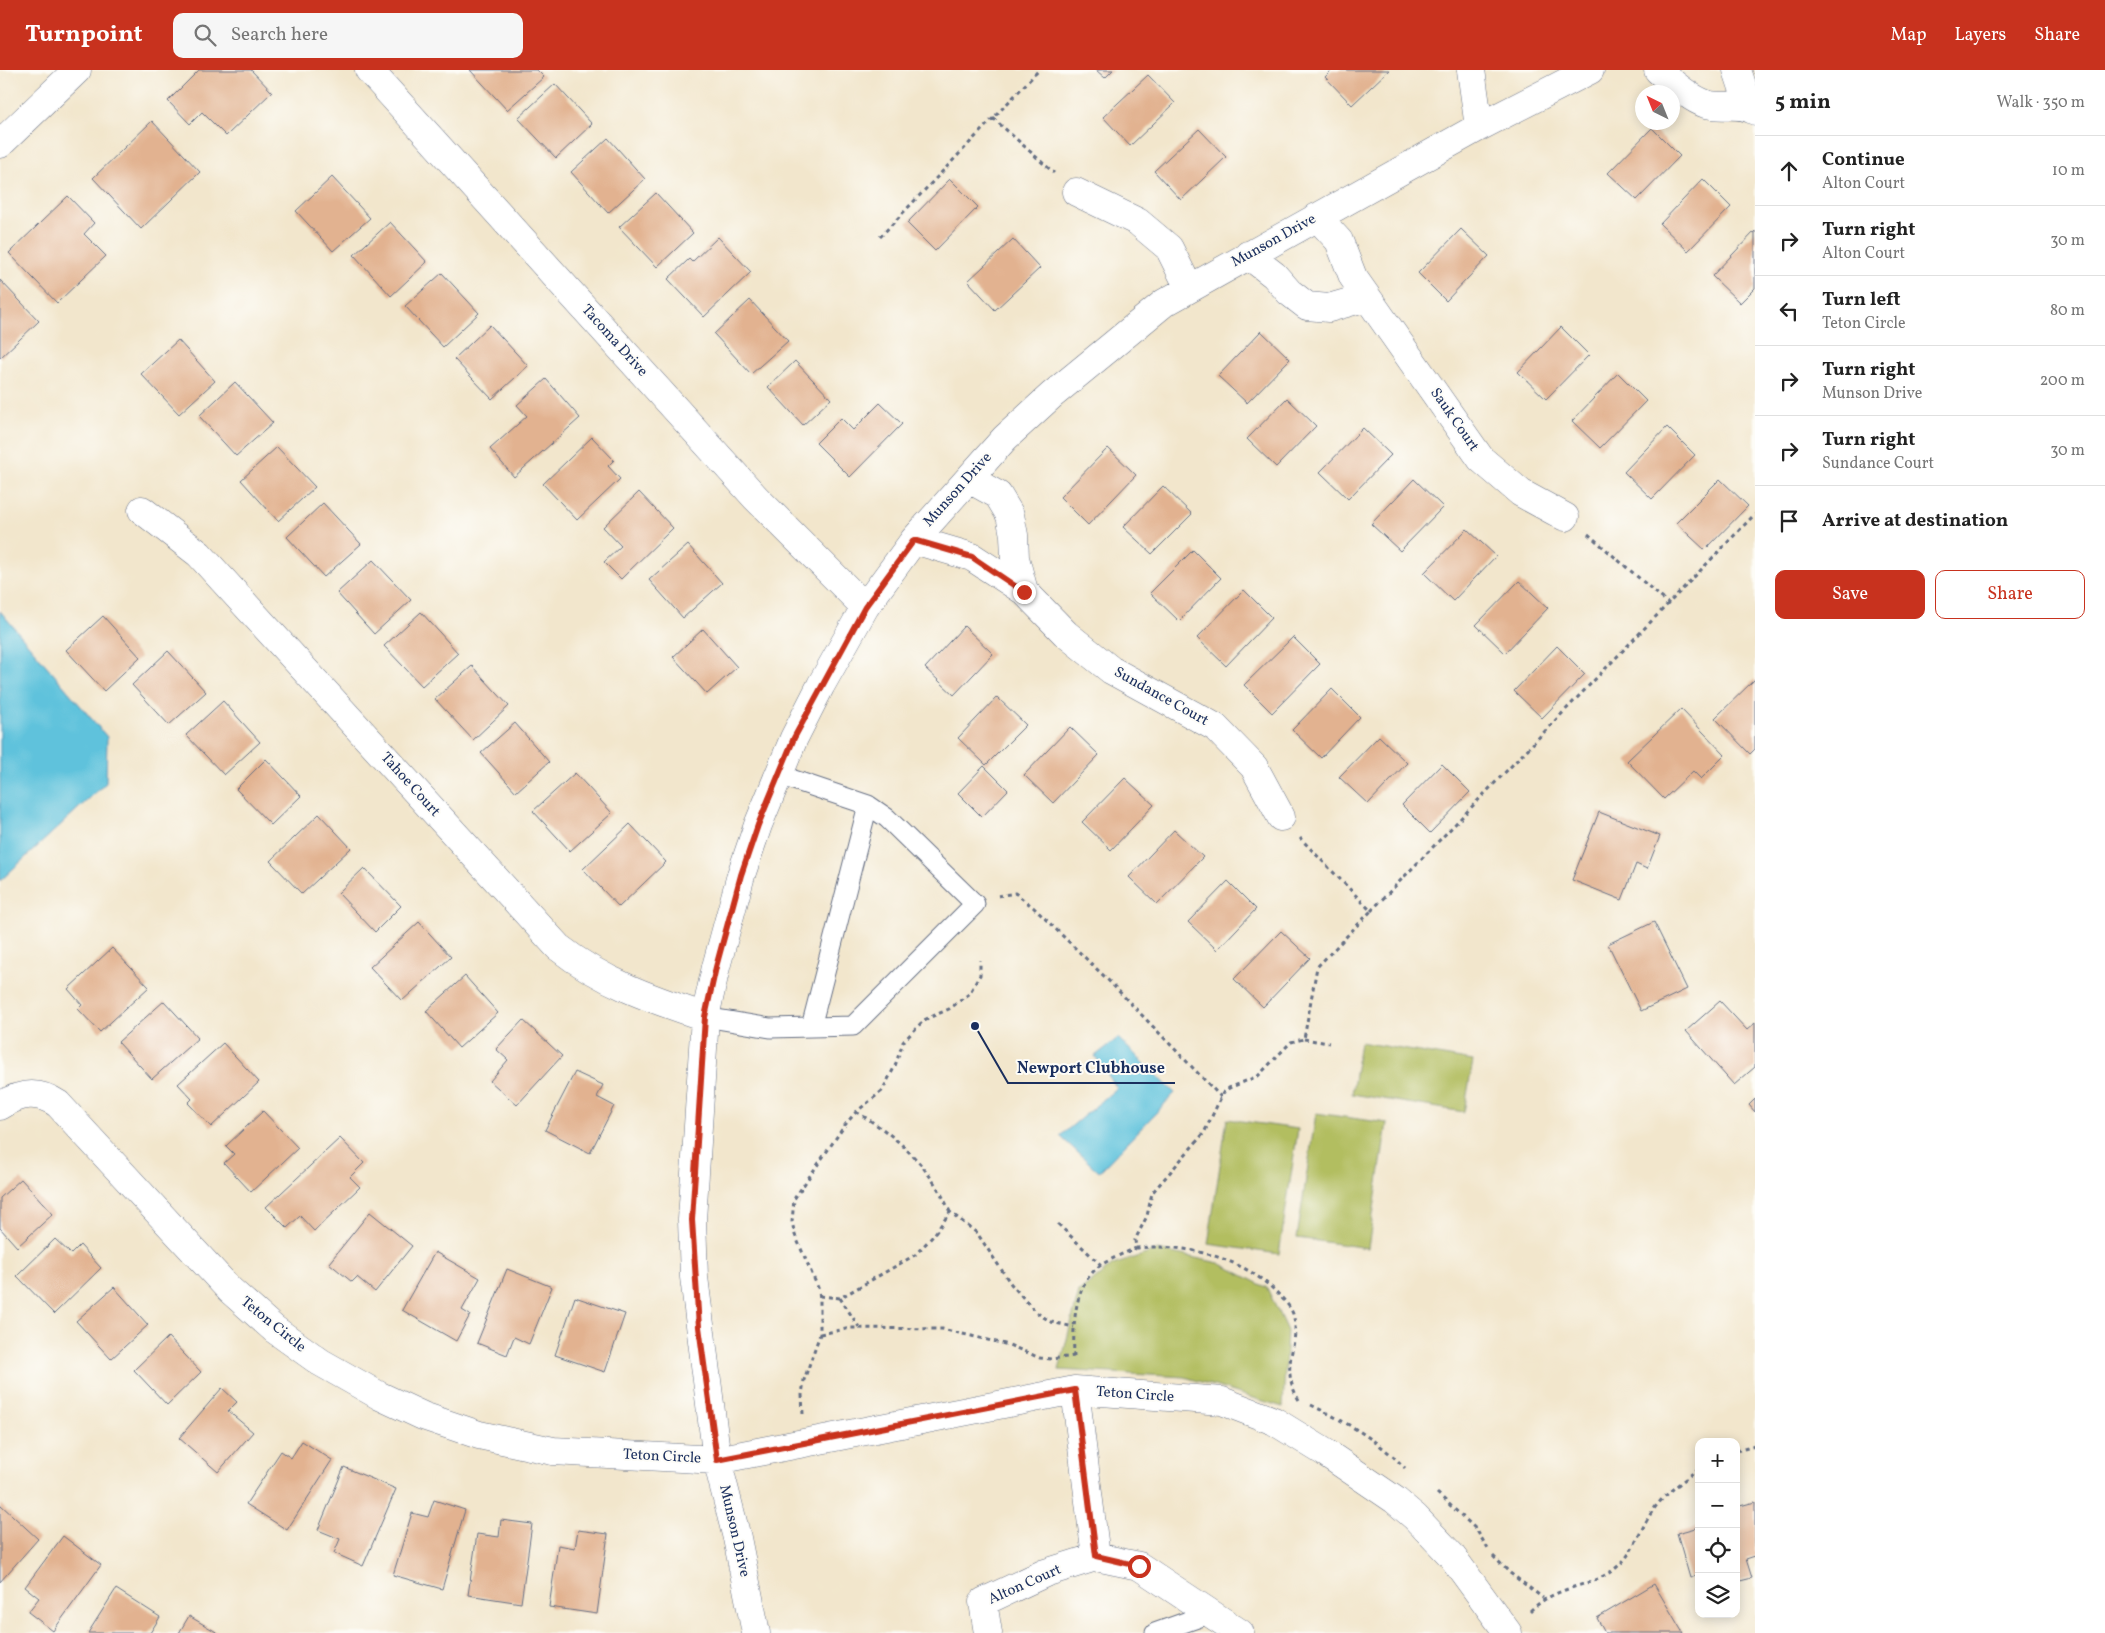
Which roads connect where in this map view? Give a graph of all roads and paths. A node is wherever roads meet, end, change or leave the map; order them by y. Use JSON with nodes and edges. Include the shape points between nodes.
{"nodes":[{"id":1,"x":77,"y":70,"type":"edge"},
{"id":2,"x":370,"y":70,"type":"edge"},
{"id":3,"x":1039,"y":70,"type":"edge"},
{"id":4,"x":1471,"y":70,"type":"edge"},
{"id":5,"x":1590,"y":70,"type":"edge"},
{"id":6,"x":1658,"y":70,"type":"edge"},
{"id":7,"x":1737,"y":70,"type":"edge"},
{"id":8,"x":1550,"y":79,"type":"edge"},
{"id":9,"x":1752,"y":109,"type":"edge"},
{"id":10,"x":993,"y":118,"type":"junction"},
{"id":11,"x":1479,"y":127,"type":"junction"},
{"id":12,"x":0,"y":144,"type":"edge"},
{"id":13,"x":1076,"y":192,"type":"joint"},
{"id":14,"x":1317,"y":217,"type":"junction"},
{"id":15,"x":880,"y":237,"type":"dead end"},
{"id":16,"x":1248,"y":255,"type":"junction"},
{"id":17,"x":1189,"y":288,"type":"junction"},
{"id":18,"x":1367,"y":297,"type":"junction"},
{"id":19,"x":969,"y":479,"type":"junction"},
{"id":20,"x":142,"y":510,"type":"dead end"},
{"id":21,"x":1755,"y":514,"type":"edge"},
{"id":22,"x":1566,"y":517,"type":"joint"},
{"id":23,"x":914,"y":540,"type":"junction"},
{"id":24,"x":1024,"y":592,"type":"junction"},
{"id":25,"x":1669,"y":604,"type":"junction"},
{"id":26,"x":865,"y":607,"type":"junction"},
{"id":27,"x":778,"y":775,"type":"junction"},
{"id":28,"x":868,"y":805,"type":"junction"},
{"id":29,"x":1281,"y":817,"type":"joint"},
{"id":30,"x":993,"y":898,"type":"dead end"},
{"id":31,"x":1371,"y":911,"type":"junction"},
{"id":32,"x":980,"y":960,"type":"dead end"},
{"id":33,"x":705,"y":1017,"type":"junction"},
{"id":34,"x":811,"y":1027,"type":"junction"},
{"id":35,"x":1304,"y":1039,"type":"junction"},
{"id":36,"x":1329,"y":1044,"type":"dead end"},
{"id":37,"x":1221,"y":1097,"type":"junction"},
{"id":38,"x":0,"y":1106,"type":"edge"},
{"id":39,"x":856,"y":1112,"type":"junction"},
{"id":40,"x":950,"y":1212,"type":"junction"},
{"id":41,"x":1058,"y":1224,"type":"dead end"},
{"id":42,"x":1136,"y":1248,"type":"junction"},
{"id":43,"x":1101,"y":1265,"type":"junction"},
{"id":44,"x":820,"y":1296,"type":"junction"},
{"id":45,"x":840,"y":1298,"type":"junction"},
{"id":46,"x":1074,"y":1327,"type":"junction"},
{"id":47,"x":859,"y":1328,"type":"junction"},
{"id":48,"x":820,"y":1334,"type":"junction"},
{"id":49,"x":1074,"y":1356,"type":"junction"},
{"id":50,"x":1074,"y":1378,"type":"junction"},
{"id":51,"x":806,"y":1442,"type":"junction"},
{"id":52,"x":1755,"y":1446,"type":"edge"},
{"id":53,"x":1740,"y":1450,"type":"edge"},
{"id":54,"x":717,"y":1460,"type":"junction"},
{"id":55,"x":1695,"y":1472,"type":"edge"},
{"id":56,"x":1410,"y":1473,"type":"dead end"},
{"id":57,"x":1433,"y":1491,"type":"dead end"},
{"id":58,"x":1096,"y":1556,"type":"junction"},
{"id":59,"x":1543,"y":1598,"type":"junction"},
{"id":60,"x":1211,"y":1613,"type":"junction"},
{"id":61,"x":756,"y":1633,"type":"edge"},
{"id":62,"x":988,"y":1633,"type":"edge"},
{"id":63,"x":1155,"y":1633,"type":"edge"},
{"id":64,"x":1240,"y":1633,"type":"edge"},
{"id":65,"x":1508,"y":1633,"type":"edge"}],
"edges":[{"from":1,"to":12,"type":"street"},
{"from":2,"to":26,"type":"street","name":"Tacoma Drive","via":[[756,498]]},
{"from":3,"to":10,"type":"path"},
{"from":4,"to":11,"type":"street"},
{"from":5,"to":8,"type":"street","name":"Munson Drive"},
{"from":6,"to":9,"type":"street","via":[[1706,104]]},
{"from":7,"to":9,"type":"street"},
{"from":8,"to":11,"type":"street","name":"Munson Drive"},
{"from":10,"to":13,"type":"path"},
{"from":10,"to":15,"type":"path"},
{"from":11,"to":14,"type":"street","name":"Munson Drive"},
{"from":13,"to":17,"type":"street","via":[[1138,222],[1169,248]]},
{"from":14,"to":16,"type":"street","name":"Munson Drive"},
{"from":14,"to":18,"type":"street","name":"Sauk Court","via":[[1339,241],[1353,277]]},
{"from":16,"to":17,"type":"street","name":"Munson Drive"},
{"from":16,"to":18,"type":"street","via":[[1307,306],[1329,308]]},
{"from":17,"to":19,"type":"street","name":"Munson Drive","via":[[1164,303],[1052,395],[1005,438]]},
{"from":18,"to":22,"type":"street","name":"Sauk Court","via":[[1481,459],[1521,492]]},
{"from":19,"to":23,"type":"street","name":"Munson Drive"},
{"from":19,"to":24,"type":"street","via":[[998,496],[1010,514],[1015,558]]},
{"from":20,"to":33,"type":"street","name":"Tahoe Court","via":[[199,554],[558,946],[602,978]]},
{"from":21,"to":25,"type":"path"},
{"from":22,"to":25,"type":"path"},
{"from":23,"to":24,"type":"street","name":"Sundance Court","via":[[972,557]]},
{"from":23,"to":26,"type":"street","name":"Munson Drive"},
{"from":24,"to":29,"type":"street","name":"Sundance Court","via":[[1066,634],[1111,670],[1216,727],[1254,768]]},
{"from":25,"to":31,"type":"path"},
{"from":26,"to":27,"type":"street","name":"Munson Drive","via":[[821,685]]},
{"from":27,"to":28,"type":"lane"},
{"from":27,"to":33,"type":"street","name":"Munson Drive","via":[[741,875]]},
{"from":28,"to":34,"type":"lane"},
{"from":28,"to":34,"type":"lane","via":[[887,818],[975,904],[852,1026]]},
{"from":29,"to":31,"type":"path"},
{"from":30,"to":37,"type":"path","via":[[1015,893],[1033,907]]},
{"from":31,"to":35,"type":"path","via":[[1317,967]]},
{"from":32,"to":39,"type":"path","via":[[980,975],[969,994],[954,1006],[924,1020],[903,1042],[882,1091]]},
{"from":33,"to":34,"type":"lane","via":[[770,1028]]},
{"from":33,"to":54,"type":"street","name":"Munson Drive","via":[[692,1220],[699,1327]]},
{"from":35,"to":36,"type":"path"},
{"from":35,"to":37,"type":"path","via":[[1291,1042],[1258,1076],[1229,1088]]},
{"from":37,"to":42,"type":"path","via":[[1204,1133],[1152,1193],[1147,1216],[1135,1240]]},
{"from":38,"to":54,"type":"street","name":"Teton Circle","via":[[23,1094],[42,1096],[58,1104],[230,1290],[274,1329],[320,1362],[380,1396],[479,1435],[553,1451]]},
{"from":39,"to":40,"type":"path","via":[[908,1150],[944,1196]]},
{"from":39,"to":44,"type":"path","via":[[800,1188],[792,1210],[795,1235]]},
{"from":40,"to":45,"type":"path","via":[[915,1255]]},
{"from":40,"to":46,"type":"path","via":[[977,1234],[1011,1284],[1036,1312],[1051,1322]]},
{"from":41,"to":43,"type":"path"},
{"from":42,"to":43,"type":"path"},
{"from":42,"to":56,"type":"path","via":[[1156,1246],[1232,1262],[1274,1289],[1294,1316],[1296,1328],[1290,1356],[1290,1386],[1298,1400],[1347,1423],[1391,1454]]},
{"from":43,"to":46,"type":"path","via":[[1084,1284]]},
{"from":44,"to":45,"type":"path"},
{"from":44,"to":48,"type":"path"},
{"from":45,"to":47,"type":"path"},
{"from":46,"to":49,"type":"path"},
{"from":47,"to":48,"type":"path"},
{"from":47,"to":49,"type":"path","via":[[942,1330],[1009,1345],[1040,1358]]},
{"from":48,"to":51,"type":"path","via":[[802,1395]]},
{"from":49,"to":50,"type":"path"},
{"from":50,"to":51,"type":"street","name":"Teton Circle"},
{"from":50,"to":58,"type":"street"},
{"from":50,"to":65,"type":"street","name":"Teton Circle","via":[[1222,1401],[1274,1421],[1334,1458],[1415,1517],[1451,1555]]},
{"from":51,"to":54,"type":"street","name":"Teton Circle"},
{"from":52,"to":53,"type":"path"},
{"from":54,"to":61,"type":"street","name":"Munson Drive"},
{"from":55,"to":59,"type":"path","via":[[1654,1508],[1631,1552],[1607,1575]]},
{"from":57,"to":59,"type":"path","via":[[1476,1529],[1496,1560]]},
{"from":58,"to":60,"type":"street","via":[[1139,1566]]},
{"from":58,"to":62,"type":"street","name":"Alton Court","via":[[1046,1573],[983,1602]]},
{"from":59,"to":65,"type":"path"},
{"from":60,"to":63,"type":"lane"},
{"from":60,"to":64,"type":"street"}]}
